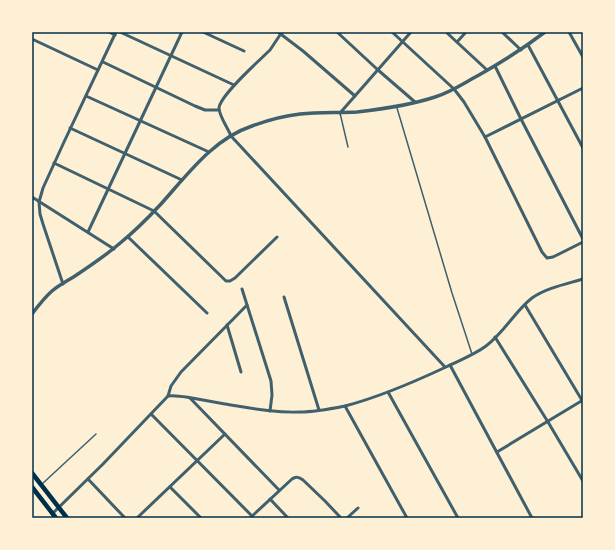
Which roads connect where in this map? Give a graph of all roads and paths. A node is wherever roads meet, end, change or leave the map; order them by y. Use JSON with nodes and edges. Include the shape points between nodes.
{"nodes":[{"id":1,"x":109,"y":32,"type":"edge"},
{"id":2,"x":120,"y":32,"type":"edge"},
{"id":3,"x":182,"y":32,"type":"edge"},
{"id":4,"x":203,"y":32,"type":"edge"},
{"id":5,"x":337,"y":32,"type":"edge"},
{"id":6,"x":392,"y":32,"type":"edge"},
{"id":7,"x":411,"y":32,"type":"edge"},
{"id":8,"x":446,"y":32,"type":"edge"},
{"id":9,"x":466,"y":32,"type":"edge"},
{"id":10,"x":502,"y":32,"type":"edge"},
{"id":11,"x":545,"y":32,"type":"edge"},
{"id":12,"x":569,"y":32,"type":"edge"},
{"id":13,"x":116,"y":33,"type":"edge"},
{"id":14,"x":280,"y":33,"type":"edge"},
{"id":15,"x":32,"y":39,"type":"edge"},
{"id":16,"x":402,"y":42,"type":"junction"},
{"id":17,"x":457,"y":42,"type":"junction"},
{"id":18,"x":528,"y":45,"type":"junction"},
{"id":19,"x":521,"y":50,"type":"junction"},
{"id":20,"x":244,"y":51,"type":"dead end"},
{"id":21,"x":171,"y":56,"type":"junction"},
{"id":22,"x":583,"y":57,"type":"edge"},
{"id":23,"x":103,"y":62,"type":"junction"},
{"id":24,"x":495,"y":66,"type":"junction"},
{"id":25,"x":98,"y":70,"type":"junction"},
{"id":26,"x":378,"y":70,"type":"junction"},
{"id":27,"x":487,"y":70,"type":"junction"},
{"id":28,"x":234,"y":85,"type":"junction"},
{"id":29,"x":156,"y":87,"type":"junction"},
{"id":30,"x":583,"y":88,"type":"edge"},
{"id":31,"x":454,"y":89,"type":"junction"},
{"id":32,"x":86,"y":96,"type":"junction"},
{"id":33,"x":355,"y":96,"type":"junction"},
{"id":34,"x":558,"y":101,"type":"junction"},
{"id":35,"x":415,"y":102,"type":"junction"},
{"id":36,"x":396,"y":106,"type":"junction"},
{"id":37,"x":219,"y":110,"type":"junction"},
{"id":38,"x":340,"y":113,"type":"junction"},
{"id":39,"x":521,"y":119,"type":"junction"},
{"id":40,"x":140,"y":121,"type":"junction"},
{"id":41,"x":70,"y":128,"type":"junction"},
{"id":42,"x":231,"y":136,"type":"junction"},
{"id":43,"x":485,"y":137,"type":"junction"},
{"id":44,"x":348,"y":147,"type":"dead end"},
{"id":45,"x":583,"y":148,"type":"edge"},
{"id":46,"x":209,"y":152,"type":"junction"},
{"id":47,"x":125,"y":153,"type":"junction"},
{"id":48,"x":54,"y":163,"type":"junction"},
{"id":49,"x":182,"y":180,"type":"junction"},
{"id":50,"x":109,"y":189,"type":"junction"},
{"id":51,"x":32,"y":197,"type":"edge"},
{"id":52,"x":39,"y":202,"type":"junction"},
{"id":53,"x":154,"y":211,"type":"junction"},
{"id":54,"x":88,"y":232,"type":"junction"},
{"id":55,"x":128,"y":237,"type":"junction"},
{"id":56,"x":277,"y":237,"type":"dead end"},
{"id":57,"x":583,"y":241,"type":"edge"},
{"id":58,"x":114,"y":249,"type":"junction"},
{"id":59,"x":583,"y":279,"type":"edge"},
{"id":60,"x":63,"y":284,"type":"junction"},
{"id":61,"x":242,"y":289,"type":"dead end"},
{"id":62,"x":284,"y":297,"type":"dead end"},
{"id":63,"x":247,"y":305,"type":"junction"},
{"id":64,"x":525,"y":305,"type":"junction"},
{"id":65,"x":207,"y":313,"type":"dead end"},
{"id":66,"x":32,"y":314,"type":"edge"},
{"id":67,"x":227,"y":326,"type":"junction"},
{"id":68,"x":495,"y":337,"type":"junction"},
{"id":69,"x":472,"y":354,"type":"junction"},
{"id":70,"x":450,"y":365,"type":"junction"},
{"id":71,"x":445,"y":367,"type":"junction"},
{"id":72,"x":241,"y":372,"type":"dead end"},
{"id":73,"x":388,"y":392,"type":"junction"},
{"id":74,"x":168,"y":396,"type":"junction"},
{"id":75,"x":190,"y":398,"type":"junction"},
{"id":76,"x":583,"y":401,"type":"edge"},
{"id":77,"x":345,"y":406,"type":"junction"},
{"id":78,"x":319,"y":410,"type":"junction"},
{"id":79,"x":270,"y":411,"type":"junction"},
{"id":80,"x":151,"y":414,"type":"junction"},
{"id":81,"x":548,"y":422,"type":"junction"},
{"id":82,"x":96,"y":434,"type":"dead end"},
{"id":83,"x":225,"y":434,"type":"junction"},
{"id":84,"x":497,"y":452,"type":"junction"},
{"id":85,"x":198,"y":460,"type":"junction"},
{"id":86,"x":32,"y":473,"type":"edge"},
{"id":87,"x":88,"y":479,"type":"junction"},
{"id":88,"x":583,"y":481,"type":"edge"},
{"id":89,"x":41,"y":484,"type":"junction"},
{"id":90,"x":32,"y":487,"type":"edge"},
{"id":91,"x":170,"y":487,"type":"junction"},
{"id":92,"x":279,"y":490,"type":"junction"},
{"id":93,"x":270,"y":499,"type":"junction"},
{"id":94,"x":59,"y":508,"type":"junction"},
{"id":95,"x":358,"y":508,"type":"dead end"},
{"id":96,"x":54,"y":516,"type":"edge"},
{"id":97,"x":251,"y":517,"type":"edge"},
{"id":98,"x":67,"y":518,"type":"edge"},
{"id":99,"x":125,"y":518,"type":"edge"},
{"id":100,"x":137,"y":518,"type":"edge"},
{"id":101,"x":201,"y":518,"type":"edge"},
{"id":102,"x":288,"y":518,"type":"edge"},
{"id":103,"x":341,"y":518,"type":"edge"},
{"id":104,"x":347,"y":518,"type":"edge"},
{"id":105,"x":407,"y":518,"type":"edge"},
{"id":106,"x":458,"y":518,"type":"edge"},
{"id":107,"x":532,"y":518,"type":"edge"}],
"edges":[{"from":1,"to":13,"type":"street"},
{"from":2,"to":21,"type":"street"},
{"from":3,"to":21,"type":"street"},
{"from":4,"to":20,"type":"street"},
{"from":5,"to":26,"type":"street"},
{"from":6,"to":16,"type":"street"},
{"from":7,"to":16,"type":"street"},
{"from":8,"to":17,"type":"street"},
{"from":9,"to":17,"type":"street"},
{"from":10,"to":19,"type":"street"},
{"from":11,"to":18,"type":"street"},
{"from":12,"to":22,"type":"street"},
{"from":13,"to":23,"type":"street"},
{"from":14,"to":28,"type":"street","via":[[270,49]]},
{"from":14,"to":33,"type":"street"},
{"from":15,"to":25,"type":"street"},
{"from":16,"to":26,"type":"street"},
{"from":16,"to":31,"type":"street"},
{"from":17,"to":27,"type":"street"},
{"from":18,"to":19,"type":"street"},
{"from":18,"to":34,"type":"street"},
{"from":19,"to":24,"type":"street"},
{"from":21,"to":28,"type":"street"},
{"from":21,"to":29,"type":"street"},
{"from":23,"to":25,"type":"street"},
{"from":23,"to":29,"type":"street"},
{"from":24,"to":27,"type":"street"},
{"from":24,"to":39,"type":"street"},
{"from":25,"to":32,"type":"street"},
{"from":26,"to":33,"type":"street"},
{"from":26,"to":35,"type":"street"},
{"from":27,"to":31,"type":"street"},
{"from":28,"to":37,"type":"street","via":[[220,102]]},
{"from":29,"to":37,"type":"street","via":[[205,110]]},
{"from":29,"to":40,"type":"street"},
{"from":30,"to":34,"type":"street"},
{"from":31,"to":35,"type":"street"},
{"from":31,"to":43,"type":"street"},
{"from":32,"to":40,"type":"street"},
{"from":32,"to":41,"type":"street"},
{"from":33,"to":38,"type":"street"},
{"from":34,"to":39,"type":"street"},
{"from":34,"to":45,"type":"street"},
{"from":35,"to":36,"type":"street"},
{"from":36,"to":38,"type":"street"},
{"from":36,"to":69,"type":"lane"},
{"from":37,"to":42,"type":"street"},
{"from":38,"to":42,"type":"street","via":[[289,115],[254,125]]},
{"from":38,"to":44,"type":"lane"},
{"from":39,"to":43,"type":"street"},
{"from":39,"to":57,"type":"street"},
{"from":40,"to":46,"type":"street"},
{"from":40,"to":47,"type":"street"},
{"from":41,"to":47,"type":"street"},
{"from":41,"to":48,"type":"street"},
{"from":42,"to":46,"type":"street"},
{"from":42,"to":71,"type":"street"},
{"from":43,"to":57,"type":"street","via":[[547,258]]},
{"from":46,"to":49,"type":"street"},
{"from":47,"to":49,"type":"street"},
{"from":47,"to":50,"type":"street"},
{"from":48,"to":50,"type":"street"},
{"from":48,"to":52,"type":"street"},
{"from":49,"to":53,"type":"street"},
{"from":50,"to":53,"type":"street"},
{"from":50,"to":54,"type":"street"},
{"from":51,"to":52,"type":"street"},
{"from":52,"to":54,"type":"street"},
{"from":52,"to":60,"type":"street","via":[[40,214]]},
{"from":53,"to":55,"type":"street"},
{"from":53,"to":56,"type":"street","via":[[226,281],[235,278]]},
{"from":54,"to":58,"type":"street"},
{"from":55,"to":58,"type":"street"},
{"from":55,"to":65,"type":"street"},
{"from":58,"to":60,"type":"street"},
{"from":59,"to":64,"type":"street","via":[[547,290],[536,295]]},
{"from":60,"to":66,"type":"street","via":[[47,296]]},
{"from":61,"to":63,"type":"street"},
{"from":62,"to":78,"type":"street"},
{"from":63,"to":67,"type":"street"},
{"from":63,"to":79,"type":"street","via":[[271,381]]},
{"from":64,"to":68,"type":"street"},
{"from":64,"to":76,"type":"street"},
{"from":67,"to":72,"type":"street"},
{"from":67,"to":74,"type":"street","via":[[181,372],[171,386]]},
{"from":68,"to":69,"type":"street","via":[[488,345]]},
{"from":68,"to":81,"type":"street"},
{"from":69,"to":70,"type":"street"},
{"from":70,"to":71,"type":"street"},
{"from":70,"to":84,"type":"street"},
{"from":71,"to":73,"type":"street"},
{"from":73,"to":77,"type":"street"},
{"from":73,"to":106,"type":"street"},
{"from":74,"to":75,"type":"street"},
{"from":74,"to":80,"type":"street"},
{"from":75,"to":79,"type":"street"},
{"from":75,"to":83,"type":"street"},
{"from":76,"to":81,"type":"street"},
{"from":77,"to":78,"type":"street"},
{"from":77,"to":105,"type":"street"},
{"from":78,"to":79,"type":"street"},
{"from":80,"to":85,"type":"street"},
{"from":80,"to":87,"type":"street"},
{"from":81,"to":84,"type":"street"},
{"from":81,"to":88,"type":"street"},
{"from":82,"to":89,"type":"lane"},
{"from":83,"to":85,"type":"street"},
{"from":83,"to":92,"type":"street"},
{"from":84,"to":107,"type":"street"},
{"from":85,"to":91,"type":"street"},
{"from":85,"to":97,"type":"street"},
{"from":86,"to":89,"type":"main road"},
{"from":87,"to":94,"type":"street"},
{"from":87,"to":99,"type":"street"},
{"from":89,"to":94,"type":"main road"},
{"from":90,"to":96,"type":"main road"},
{"from":91,"to":100,"type":"street"},
{"from":91,"to":101,"type":"street"},
{"from":92,"to":93,"type":"street"},
{"from":92,"to":103,"type":"street","via":[[292,479],[300,478]]},
{"from":93,"to":97,"type":"street"},
{"from":93,"to":102,"type":"street"},
{"from":94,"to":96,"type":"street"},
{"from":94,"to":98,"type":"main road"},
{"from":95,"to":104,"type":"street"}]}
